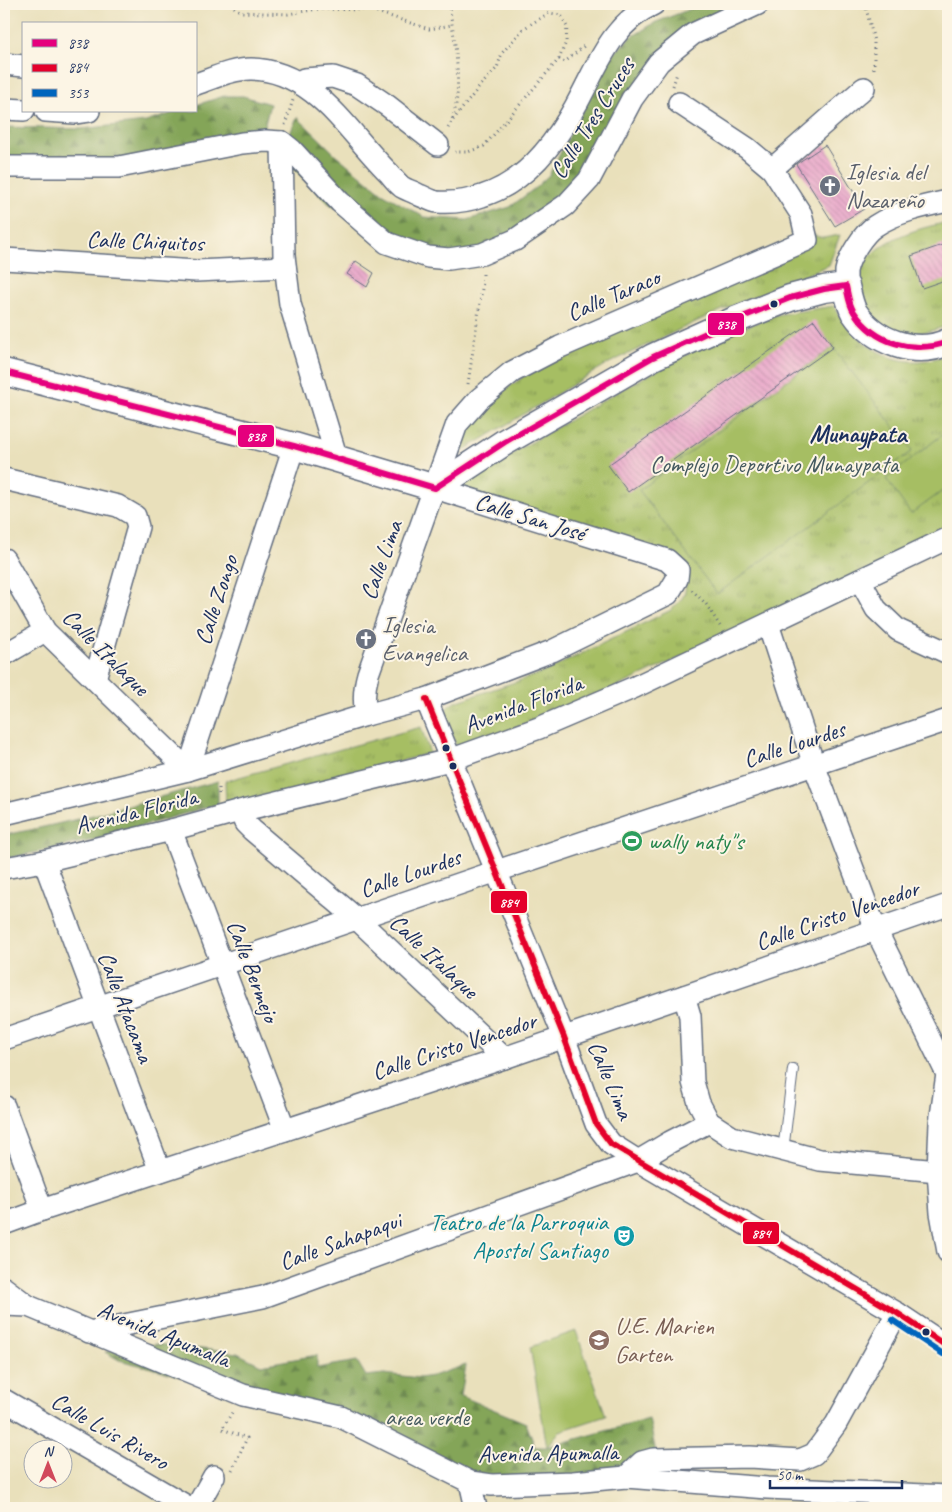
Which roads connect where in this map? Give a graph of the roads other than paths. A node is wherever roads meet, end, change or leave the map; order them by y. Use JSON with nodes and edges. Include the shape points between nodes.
{"nodes":[{"id":1,"x":654,"y":4,"type":"edge"},
{"id":2,"x":758,"y":4,"type":"edge"},
{"id":3,"x":4,"y":64,"type":"edge"},
{"id":4,"x":22,"y":66,"type":"edge"},
{"id":5,"x":198,"y":83,"type":"edge"},
{"id":6,"x":299,"y":83,"type":"junction"},
{"id":7,"x":864,"y":88,"type":"road end"},
{"id":8,"x":679,"y":103,"type":"road end"},
{"id":9,"x":4,"y":108,"type":"edge"},
{"id":10,"x":22,"y":110,"type":"edge"},
{"id":11,"x":60,"y":112,"type":"edge"},
{"id":12,"x":82,"y":112,"type":"edge"},
{"id":13,"x":282,"y":142,"type":"junction"},
{"id":14,"x":438,"y":145,"type":"road end"},
{"id":15,"x":4,"y":167,"type":"edge"},
{"id":16,"x":772,"y":169,"type":"junction"},
{"id":17,"x":948,"y":201,"type":"edge"},
{"id":18,"x":4,"y":259,"type":"edge"},
{"id":19,"x":285,"y":268,"type":"junction"},
{"id":20,"x":846,"y":286,"type":"junction"},
{"id":21,"x":948,"y":342,"type":"edge"},
{"id":22,"x":4,"y":372,"type":"edge"},
{"id":23,"x":457,"y":424,"type":"joint"},
{"id":24,"x":294,"y":446,"type":"junction"},
{"id":25,"x":337,"y":459,"type":"junction"},
{"id":26,"x":4,"y":479,"type":"edge"},
{"id":27,"x":435,"y":488,"type":"junction"},
{"id":28,"x":948,"y":538,"type":"edge"},
{"id":29,"x":4,"y":558,"type":"edge"},
{"id":30,"x":860,"y":580,"type":"junction"},
{"id":31,"x":677,"y":590,"type":"joint"},
{"id":32,"x":768,"y":624,"type":"junction"},
{"id":33,"x":45,"y":631,"type":"junction"},
{"id":34,"x":948,"y":653,"type":"edge"},
{"id":35,"x":4,"y":655,"type":"edge"},
{"id":36,"x":95,"y":679,"type":"junction"},
{"id":37,"x":426,"y":699,"type":"junction"},
{"id":38,"x":366,"y":715,"type":"junction"},
{"id":39,"x":948,"y":720,"type":"edge"},
{"id":40,"x":450,"y":760,"type":"junction"},
{"id":41,"x":814,"y":765,"type":"junction"},
{"id":42,"x":188,"y":770,"type":"junction"},
{"id":43,"x":240,"y":811,"type":"junction"},
{"id":44,"x":4,"y":814,"type":"edge"},
{"id":45,"x":171,"y":830,"type":"junction"},
{"id":46,"x":44,"y":861,"type":"junction"},
{"id":47,"x":4,"y":868,"type":"edge"},
{"id":48,"x":497,"y":871,"type":"junction"},
{"id":49,"x":948,"y":905,"type":"edge"},
{"id":50,"x":356,"y":919,"type":"junction"},
{"id":51,"x":876,"y":930,"type":"junction"},
{"id":52,"x":222,"y":964,"type":"junction"},
{"id":53,"x":684,"y":996,"type":"junction"},
{"id":54,"x":97,"y":1007,"type":"junction"},
{"id":55,"x":564,"y":1037,"type":"junction"},
{"id":56,"x":4,"y":1039,"type":"edge"},
{"id":57,"x":504,"y":1058,"type":"junction"},
{"id":58,"x":794,"y":1069,"type":"dead end"},
{"id":59,"x":4,"y":1106,"type":"edge"},
{"id":60,"x":709,"y":1122,"type":"junction"},
{"id":61,"x":285,"y":1130,"type":"junction"},
{"id":62,"x":783,"y":1151,"type":"junction"},
{"id":63,"x":638,"y":1161,"type":"junction"},
{"id":64,"x":160,"y":1171,"type":"junction"},
{"id":65,"x":938,"y":1171,"type":"junction"},
{"id":66,"x":42,"y":1210,"type":"junction"},
{"id":67,"x":4,"y":1224,"type":"edge"},
{"id":68,"x":948,"y":1252,"type":"edge"},
{"id":69,"x":4,"y":1288,"type":"edge"},
{"id":70,"x":4,"y":1305,"type":"edge"},
{"id":71,"x":28,"y":1306,"type":"junction"},
{"id":72,"x":897,"y":1313,"type":"junction"},
{"id":73,"x":89,"y":1332,"type":"junction"},
{"id":74,"x":948,"y":1347,"type":"edge"},
{"id":75,"x":4,"y":1400,"type":"edge"},
{"id":76,"x":214,"y":1476,"type":"road end"},
{"id":77,"x":626,"y":1478,"type":"junction"},
{"id":78,"x":470,"y":1482,"type":"junction"},
{"id":79,"x":948,"y":1496,"type":"edge"},
{"id":80,"x":190,"y":1508,"type":"edge"},
{"id":81,"x":196,"y":1508,"type":"edge"},
{"id":82,"x":476,"y":1508,"type":"edge"}],
"edges":[{"from":1,"to":6,"type":"street","via":[[626,21],[604,50],[553,144],[528,170],[502,188],[459,202],[435,202],[403,187],[322,99]]},
{"from":2,"to":13,"type":"street","name":"Calle Tres Cruces","via":[[693,34],[659,62],[632,99],[589,180],[566,205],[515,240],[482,254],[449,259],[428,257],[387,244],[340,202]]},
{"from":3,"to":4,"type":"street"},
{"from":5,"to":6,"type":"street","via":[[236,70],[252,69],[276,72]]},
{"from":6,"to":14,"type":"street","via":[[304,79],[332,77],[356,85]]},
{"from":7,"to":16,"type":"street"},
{"from":8,"to":16,"type":"street","via":[[747,148]]},
{"from":9,"to":10,"type":"street"},
{"from":11,"to":12,"type":"street"},
{"from":13,"to":15,"type":"street","via":[[242,143],[119,167]]},
{"from":13,"to":19,"type":"street"},
{"from":16,"to":23,"type":"street","name":"Calle Taraco","via":[[800,214],[807,240],[560,347],[512,372],[478,400]]},
{"from":17,"to":20,"type":"street","via":[[898,215],[874,226],[850,258]]},
{"from":18,"to":19,"type":"street","name":"Calle Chiquitos","via":[[196,271]]},
{"from":19,"to":25,"type":"street","via":[[290,304]]},
{"from":20,"to":21,"type":"street","via":[[853,311],[868,329],[891,343],[918,349]]},
{"from":20,"to":27,"type":"street","via":[[824,288],[790,298],[652,357],[504,442]]},
{"from":22,"to":24,"type":"street","name":"Calle San José"},
{"from":23,"to":27,"type":"street","name":"Calle Lima"},
{"from":24,"to":25,"type":"street","name":"Calle San José"},
{"from":24,"to":42,"type":"street","name":"Calle Zongo"},
{"from":25,"to":27,"type":"street","name":"Calle San José"},
{"from":26,"to":36,"type":"street","via":[[118,506],[135,516],[138,526]]},
{"from":27,"to":31,"type":"street","name":"Calle San José","via":[[667,560],[678,570]]},
{"from":27,"to":38,"type":"street","name":"Calle Lima","via":[[368,674],[364,688]]},
{"from":28,"to":30,"type":"street","name":"Avenida Florida"},
{"from":29,"to":33,"type":"street","name":"Calle Italaque"},
{"from":30,"to":32,"type":"street","name":"Avenida Florida"},
{"from":30,"to":34,"type":"street","via":[[876,609],[898,630]]},
{"from":31,"to":37,"type":"street","name":"Avenida Florida","via":[[552,651]]},
{"from":32,"to":40,"type":"street","name":"Avenida Florida","via":[[635,687],[539,728]]},
{"from":32,"to":41,"type":"street"},
{"from":33,"to":35,"type":"street"},
{"from":33,"to":36,"type":"street","name":"Calle Italaque"},
{"from":36,"to":42,"type":"street","name":"Calle Italaque"},
{"from":37,"to":38,"type":"street","name":"Avenida Florida"},
{"from":37,"to":40,"type":"street","name":"Calle Lima"},
{"from":38,"to":42,"type":"street","name":"Avenida Florida"},
{"from":39,"to":41,"type":"street","name":"Calle Lourdes"},
{"from":40,"to":43,"type":"street","name":"Avenida Florida"},
{"from":40,"to":48,"type":"street","name":"Calle Lima"},
{"from":41,"to":48,"type":"street","name":"Calle Lourdes"},
{"from":41,"to":51,"type":"street"},
{"from":42,"to":44,"type":"street","name":"Avenida Florida"},
{"from":43,"to":45,"type":"street","name":"Avenida Florida"},
{"from":43,"to":50,"type":"street","name":"Calle Italaque","via":[[252,830]]},
{"from":45,"to":46,"type":"street","name":"Avenida Florida"},
{"from":45,"to":52,"type":"street","name":"Calle Bermejo"},
{"from":46,"to":47,"type":"street","name":"Avenida Florida"},
{"from":46,"to":54,"type":"street","name":"Calle Atacama"},
{"from":48,"to":50,"type":"street","name":"Calle Lourdes"},
{"from":48,"to":55,"type":"street","name":"Calle Lima"},
{"from":49,"to":51,"type":"street","name":"Calle Cristo Vencedor"},
{"from":50,"to":52,"type":"street","name":"Calle Lourdes"},
{"from":50,"to":57,"type":"street","name":"Calle Italaque"},
{"from":51,"to":53,"type":"street","name":"Calle Cristo Vencedor"},
{"from":51,"to":65,"type":"street","via":[[947,1074]]},
{"from":52,"to":54,"type":"street","name":"Calle Lourdes"},
{"from":52,"to":61,"type":"street","name":"Calle Bermejo"},
{"from":53,"to":55,"type":"street","name":"Calle Cristo Vencedor"},
{"from":53,"to":60,"type":"street","via":[[690,1016],[694,1082],[699,1103]]},
{"from":54,"to":56,"type":"street","name":"Calle Lourdes"},
{"from":54,"to":64,"type":"street","name":"Calle Atacama"},
{"from":55,"to":57,"type":"street","name":"Calle Cristo Vencedor"},
{"from":55,"to":63,"type":"street","name":"Calle Lima","via":[[596,1124],[611,1144]]},
{"from":57,"to":61,"type":"street","name":"Calle Cristo Vencedor"},
{"from":58,"to":62,"type":"lane"},
{"from":59,"to":66,"type":"street"},
{"from":60,"to":62,"type":"street","via":[[732,1137]]},
{"from":60,"to":63,"type":"street","name":"Calle Sahapaqui"},
{"from":61,"to":64,"type":"street","name":"Calle Cristo Vencedor"},
{"from":62,"to":65,"type":"street","via":[[820,1160]]},
{"from":63,"to":72,"type":"street","name":"Calle Lima"},
{"from":63,"to":73,"type":"street","name":"Calle Sahapaqui","via":[[263,1297]]},
{"from":64,"to":66,"type":"street","name":"Calle Cristo Vencedor"},
{"from":65,"to":68,"type":"street"},
{"from":66,"to":67,"type":"street","name":"Calle Cristo Vencedor"},
{"from":69,"to":71,"type":"street"},
{"from":70,"to":71,"type":"street","name":"Avenida Apumalla"},
{"from":71,"to":73,"type":"street","name":"Avenida Apumalla"},
{"from":72,"to":74,"type":"street","name":"Calle Lima"},
{"from":72,"to":77,"type":"street","via":[[836,1424],[814,1454],[800,1460],[750,1457],[653,1459],[642,1462]]},
{"from":73,"to":78,"type":"street","name":"Avenida Apumalla","via":[[243,1396],[341,1417]]},
{"from":75,"to":80,"type":"street","name":"Calle Luis Rivero"},
{"from":76,"to":81,"type":"street"},
{"from":77,"to":78,"type":"street","name":"Avenida Apumalla","via":[[492,1485]]},
{"from":77,"to":79,"type":"street","name":"Avenida Apumalla"},
{"from":78,"to":82,"type":"street"}]}
